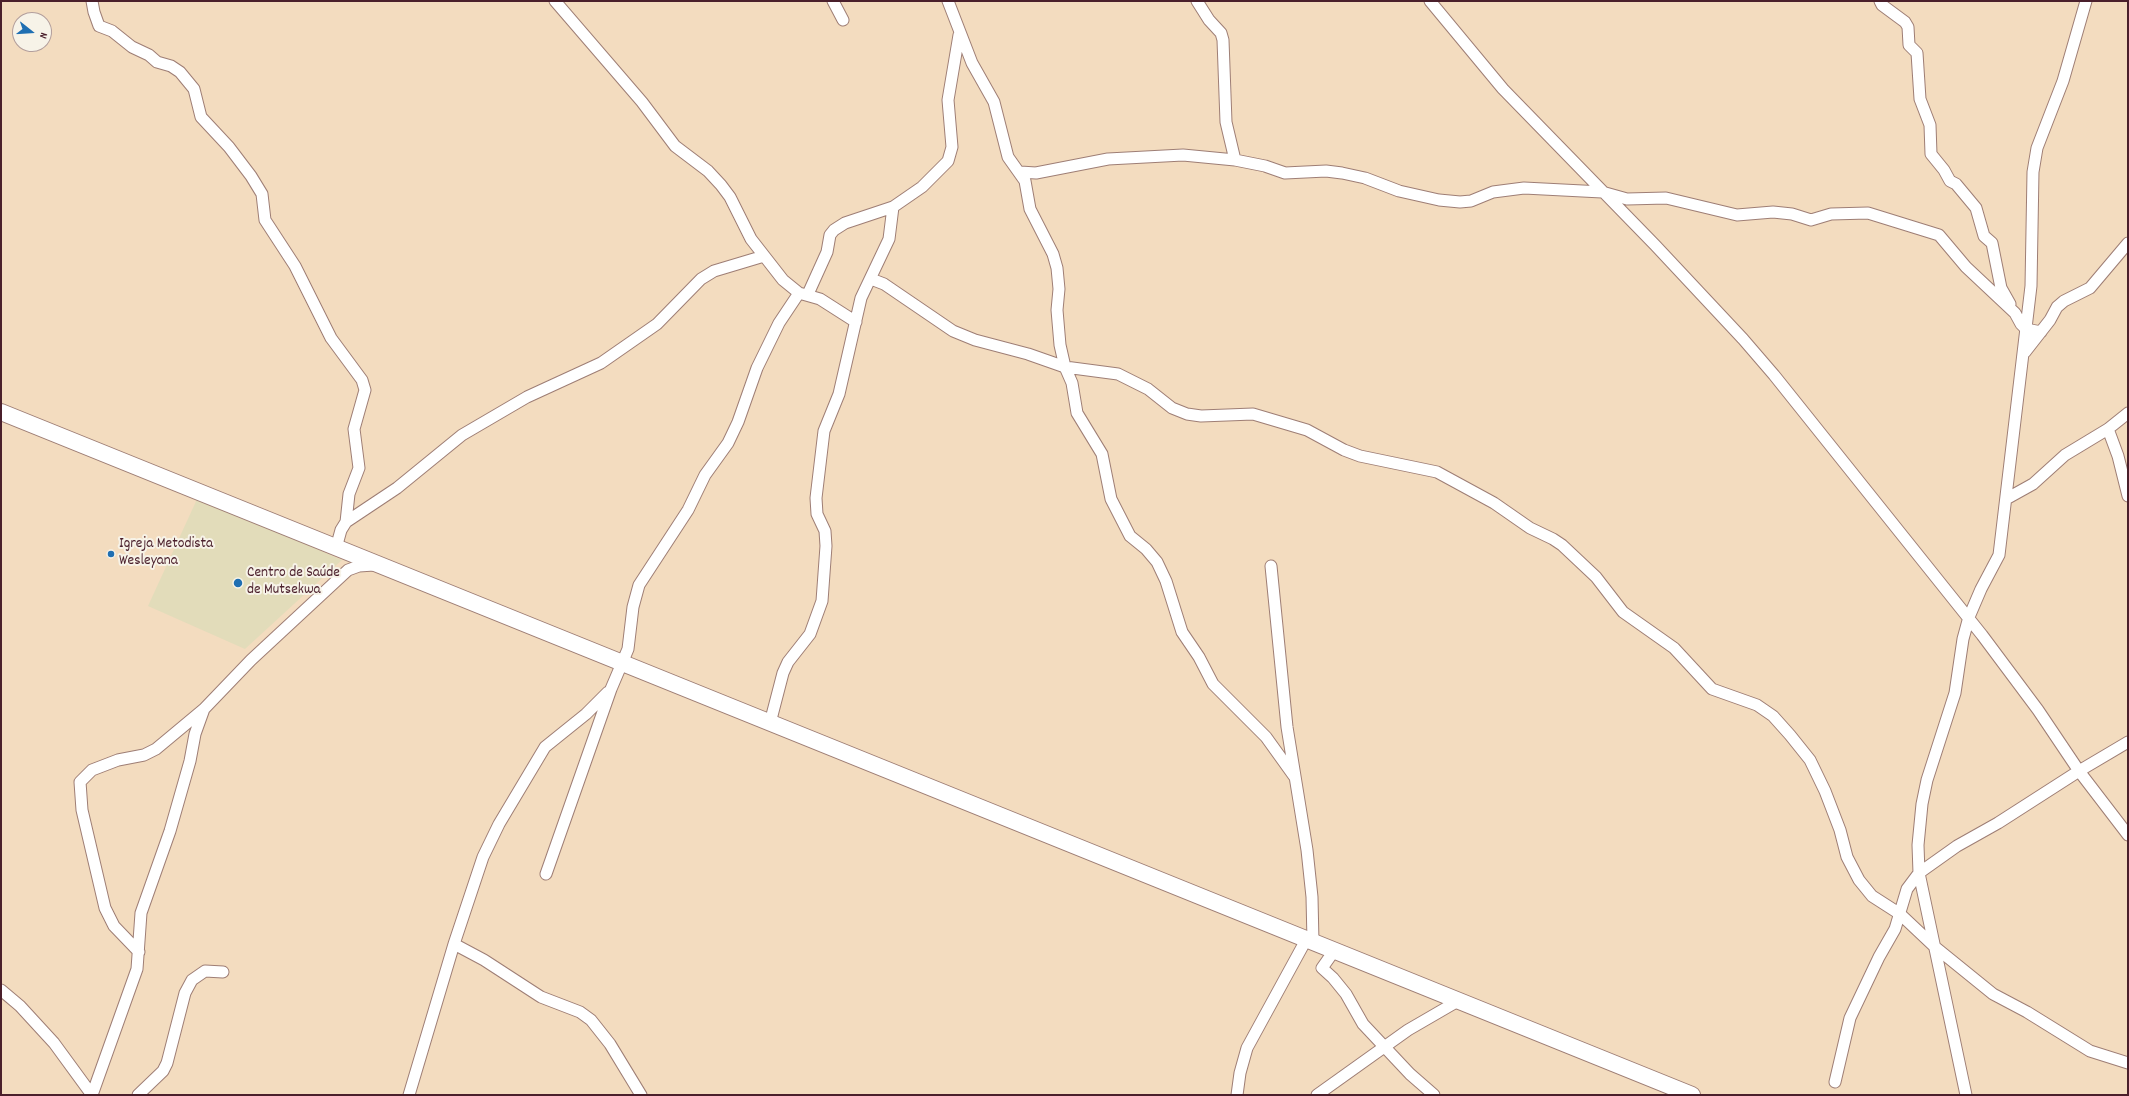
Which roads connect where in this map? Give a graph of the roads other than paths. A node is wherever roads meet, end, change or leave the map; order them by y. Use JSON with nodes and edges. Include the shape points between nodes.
{"nodes":[{"id":1,"x":92,"y":1,"type":"edge"},
{"id":2,"x":555,"y":1,"type":"edge"},
{"id":3,"x":833,"y":1,"type":"edge"},
{"id":4,"x":948,"y":1,"type":"edge"},
{"id":5,"x":1197,"y":1,"type":"edge"},
{"id":6,"x":1430,"y":1,"type":"edge"},
{"id":7,"x":1880,"y":1,"type":"edge"},
{"id":8,"x":2086,"y":1,"type":"edge"},
{"id":9,"x":843,"y":20,"type":"dead end"},
{"id":10,"x":959,"y":28,"type":"junction"},
{"id":11,"x":1235,"y":160,"type":"junction"},
{"id":12,"x":1020,"y":172,"type":"junction"},
{"id":13,"x":1602,"y":192,"type":"junction"},
{"id":14,"x":893,"y":206,"type":"junction"},
{"id":15,"x":2128,"y":243,"type":"edge"},
{"id":16,"x":764,"y":256,"type":"junction"},
{"id":17,"x":871,"y":279,"type":"junction"},
{"id":18,"x":803,"y":294,"type":"junction"},
{"id":19,"x":2014,"y":313,"type":"junction"},
{"id":20,"x":856,"y":322,"type":"junction"},
{"id":21,"x":2026,"y":329,"type":"junction"},
{"id":22,"x":2041,"y":332,"type":"junction"},
{"id":23,"x":2023,"y":355,"type":"junction"},
{"id":24,"x":1065,"y":367,"type":"junction"},
{"id":25,"x":1,"y":412,"type":"edge"},
{"id":26,"x":2128,"y":413,"type":"edge"},
{"id":27,"x":2108,"y":429,"type":"junction"},
{"id":28,"x":2128,"y":496,"type":"edge"},
{"id":29,"x":2006,"y":499,"type":"junction"},
{"id":30,"x":346,"y":522,"type":"junction"},
{"id":31,"x":340,"y":549,"type":"junction"},
{"id":32,"x":378,"y":565,"type":"junction"},
{"id":33,"x":1271,"y":566,"type":"dead end"},
{"id":34,"x":348,"y":570,"type":"junction"},
{"id":35,"x":1969,"y":617,"type":"junction"},
{"id":36,"x":625,"y":656,"type":"junction"},
{"id":37,"x":611,"y":689,"type":"junction"},
{"id":38,"x":204,"y":709,"type":"junction"},
{"id":39,"x":770,"y":723,"type":"junction"},
{"id":40,"x":2128,"y":742,"type":"edge"},
{"id":41,"x":2079,"y":771,"type":"junction"},
{"id":42,"x":1294,"y":776,"type":"junction"},
{"id":43,"x":2128,"y":835,"type":"edge"},
{"id":44,"x":1919,"y":873,"type":"junction"},
{"id":45,"x":546,"y":874,"type":"dead end"},
{"id":46,"x":1900,"y":914,"type":"junction"},
{"id":47,"x":1310,"y":941,"type":"junction"},
{"id":48,"x":454,"y":944,"type":"junction"},
{"id":49,"x":1935,"y":947,"type":"junction"},
{"id":50,"x":1334,"y":951,"type":"junction"},
{"id":51,"x":139,"y":952,"type":"junction"},
{"id":52,"x":223,"y":972,"type":"dead end"},
{"id":53,"x":1,"y":990,"type":"edge"},
{"id":54,"x":1458,"y":1001,"type":"junction"},
{"id":55,"x":1385,"y":1048,"type":"junction"},
{"id":56,"x":2128,"y":1064,"type":"edge"},
{"id":57,"x":102,"y":1071,"type":"junction"},
{"id":58,"x":1835,"y":1082,"type":"dead end"},
{"id":59,"x":92,"y":1095,"type":"edge"},
{"id":60,"x":101,"y":1095,"type":"edge"},
{"id":61,"x":138,"y":1095,"type":"edge"},
{"id":62,"x":409,"y":1095,"type":"edge"},
{"id":63,"x":641,"y":1095,"type":"edge"},
{"id":64,"x":1237,"y":1095,"type":"edge"},
{"id":65,"x":1317,"y":1095,"type":"edge"},
{"id":66,"x":1434,"y":1095,"type":"edge"},
{"id":67,"x":1692,"y":1095,"type":"edge"},
{"id":68,"x":1966,"y":1095,"type":"edge"}],
"edges":[{"from":1,"to":30,"type":"street","via":[[100,26],[112,31],[132,47],[149,54],[157,62],[180,72],[194,89],[200,117],[230,147],[251,176],[262,194],[265,220],[295,266],[331,338],[362,380],[365,390],[354,429],[359,468],[349,494]]},
{"from":2,"to":16,"type":"street","via":[[642,102],[675,146],[708,171],[721,185]]},
{"from":3,"to":9,"type":"street"},
{"from":4,"to":10,"type":"street"},
{"from":5,"to":11,"type":"street","via":[[1221,33],[1223,40],[1226,122]]},
{"from":6,"to":13,"type":"street","via":[[1503,89]]},
{"from":7,"to":19,"type":"street","via":[[1908,27],[1909,45],[1917,53],[1920,99],[1930,125],[1931,154],[1950,181],[1956,184],[1976,208],[1984,236],[1992,243],[2001,288]]},
{"from":8,"to":21,"type":"street","via":[[2063,81],[2037,148],[2033,172],[2031,286]]},
{"from":10,"to":12,"type":"street","via":[[976,73],[994,102],[1008,157]]},
{"from":10,"to":14,"type":"street","via":[[960,39],[948,100],[952,154],[922,187]]},
{"from":11,"to":12,"type":"street","via":[[1183,155],[1108,160],[1036,173]]},
{"from":11,"to":13,"type":"street","via":[[1285,173],[1342,173],[1365,178],[1399,191],[1439,200],[1471,201],[1493,192],[1524,188]]},
{"from":12,"to":24,"type":"street","via":[[1025,181],[1030,209],[1053,254],[1057,268],[1059,338]]},
{"from":13,"to":19,"type":"street","via":[[1626,200],[1666,198],[1736,215],[1773,212],[1811,220],[1831,214],[1868,213],[1916,227],[1939,235],[1966,267]]},
{"from":13,"to":35,"type":"street","via":[[1743,339]]},
{"from":14,"to":17,"type":"street","via":[[889,239]]},
{"from":14,"to":18,"type":"street","via":[[845,223],[834,230],[830,235],[827,252]]},
{"from":15,"to":22,"type":"street","via":[[2090,288],[2064,301],[2058,307]]},
{"from":16,"to":18,"type":"street","via":[[783,280]]},
{"from":16,"to":30,"type":"street","via":[[714,272],[701,279],[657,324],[601,363],[527,397],[462,435],[397,488]]},
{"from":17,"to":20,"type":"street","via":[[861,298]]},
{"from":17,"to":24,"type":"street","via":[[884,284],[953,331]]},
{"from":18,"to":20,"type":"street","via":[[820,299]]},
{"from":18,"to":36,"type":"street","via":[[778,323],[757,368],[728,443],[705,475],[688,510],[640,585]]},
{"from":19,"to":21,"type":"street"},
{"from":20,"to":39,"type":"street","via":[[839,394],[824,431],[817,482],[817,514],[825,531],[826,546],[822,601],[810,634],[788,662],[783,673]]},
{"from":21,"to":22,"type":"street"},
{"from":21,"to":23,"type":"street"},
{"from":22,"to":23,"type":"street"},
{"from":23,"to":29,"type":"street"},
{"from":24,"to":42,"type":"street","via":[[1072,384],[1077,413],[1102,454],[1110,500],[1130,536],[1157,562],[1186,639],[1213,684],[1266,737]]},
{"from":24,"to":46,"type":"street","via":[[1118,374],[1131,379],[1172,408],[1187,414],[1253,414],[1307,430],[1360,456],[1431,470],[1494,503],[1530,528],[1562,545],[1596,577],[1623,612],[1674,648],[1712,689],[1757,705],[1777,721],[1810,760],[1825,791],[1847,857],[1859,880],[1872,896]]},
{"from":25,"to":31,"type":"street"},
{"from":26,"to":27,"type":"street"},
{"from":27,"to":28,"type":"street"},
{"from":27,"to":29,"type":"street","via":[[2065,455],[2034,484]]},
{"from":29,"to":35,"type":"street","via":[[1999,555]]},
{"from":30,"to":31,"type":"street","via":[[341,530]]},
{"from":31,"to":32,"type":"street"},
{"from":31,"to":34,"type":"street","via":[[349,559]]},
{"from":32,"to":34,"type":"street","via":[[359,566]]},
{"from":32,"to":36,"type":"street"},
{"from":33,"to":42,"type":"street"},
{"from":34,"to":38,"type":"street","via":[[251,660]]},
{"from":35,"to":41,"type":"street","via":[[2038,710]]},
{"from":35,"to":44,"type":"street","via":[[1963,639],[1956,693],[1927,780],[1922,804],[1918,845]]},
{"from":36,"to":37,"type":"street"},
{"from":36,"to":39,"type":"street","via":[[639,670]]},
{"from":37,"to":45,"type":"street"},
{"from":37,"to":48,"type":"street","via":[[545,748],[499,824],[483,857]]},
{"from":38,"to":51,"type":"street","via":[[172,824],[141,913]]},
{"from":38,"to":51,"type":"street","via":[[156,749],[92,770],[80,782],[86,829],[105,908],[114,926]]},
{"from":39,"to":47,"type":"street"},
{"from":40,"to":41,"type":"street"},
{"from":41,"to":43,"type":"street"},
{"from":41,"to":44,"type":"street","via":[[1957,846]]},
{"from":42,"to":47,"type":"street","via":[[1312,897]]},
{"from":44,"to":46,"type":"street","via":[[1907,889]]},
{"from":44,"to":49,"type":"street"},
{"from":46,"to":49,"type":"street"},
{"from":46,"to":58,"type":"street","via":[[1850,1018]]},
{"from":47,"to":50,"type":"street"},
{"from":47,"to":64,"type":"street","via":[[1248,1048],[1240,1073]]},
{"from":48,"to":62,"type":"street"},
{"from":48,"to":63,"type":"street","via":[[541,997],[570,1007],[591,1020],[610,1044]]},
{"from":49,"to":56,"type":"street","via":[[1994,994],[2090,1051]]},
{"from":49,"to":68,"type":"street"},
{"from":50,"to":54,"type":"street"},
{"from":50,"to":55,"type":"street","via":[[1322,968],[1346,994],[1363,1024]]},
{"from":51,"to":57,"type":"street","via":[[137,969]]},
{"from":52,"to":61,"type":"street","via":[[205,971],[192,980],[185,993],[167,1063],[163,1071]]},
{"from":53,"to":59,"type":"street","via":[[20,1006],[54,1043]]},
{"from":54,"to":55,"type":"street","via":[[1425,1019]]},
{"from":54,"to":67,"type":"street"},
{"from":55,"to":65,"type":"street"},
{"from":55,"to":66,"type":"street"},
{"from":57,"to":59,"type":"street"},
{"from":57,"to":60,"type":"street"}]}
